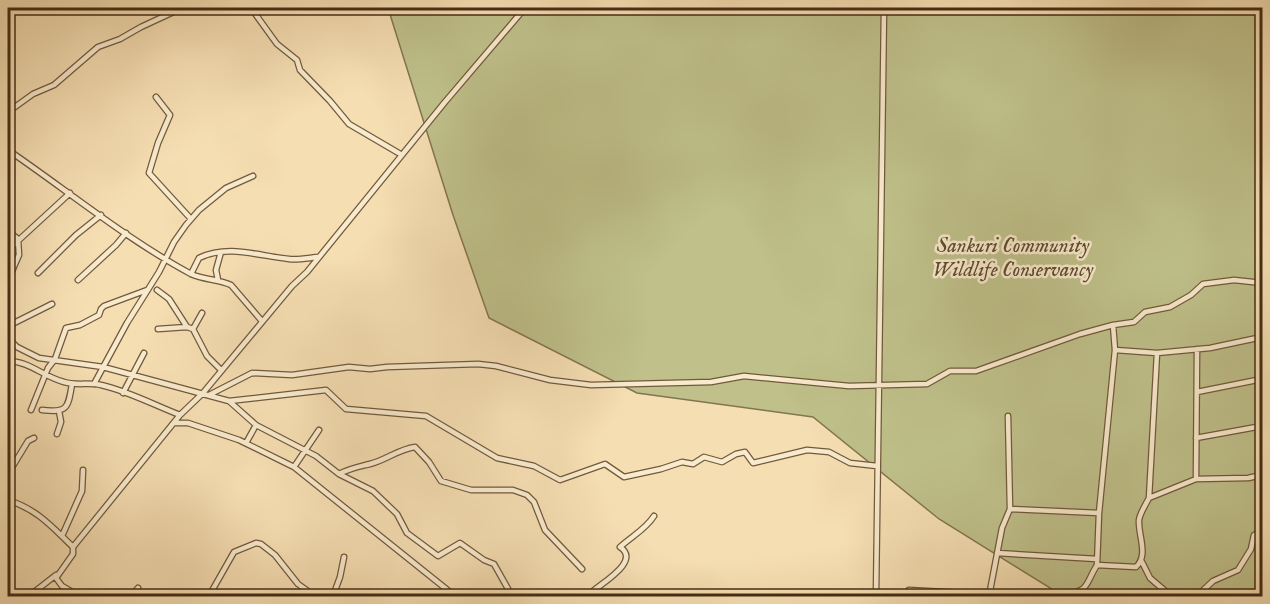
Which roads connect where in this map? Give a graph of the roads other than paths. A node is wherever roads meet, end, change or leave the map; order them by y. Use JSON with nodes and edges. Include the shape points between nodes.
{"nodes":[{"id":1,"x":182,"y":8,"type":"edge"},
{"id":2,"x":251,"y":8,"type":"edge"},
{"id":3,"x":525,"y":8,"type":"edge"},
{"id":4,"x":884,"y":8,"type":"edge"},
{"id":5,"x":156,"y":97,"type":"dead end"},
{"id":6,"x":8,"y":112,"type":"edge"},
{"id":7,"x":10,"y":151,"type":"edge"},
{"id":8,"x":402,"y":155,"type":"junction"},
{"id":9,"x":8,"y":161,"type":"edge"},
{"id":10,"x":253,"y":176,"type":"dead end"},
{"id":11,"x":70,"y":193,"type":"junction"},
{"id":12,"x":101,"y":215,"type":"junction"},
{"id":13,"x":191,"y":219,"type":"junction"},
{"id":14,"x":8,"y":231,"type":"edge"},
{"id":15,"x":126,"y":233,"type":"junction"},
{"id":16,"x":18,"y":239,"type":"junction"},
{"id":17,"x":8,"y":250,"type":"edge"},
{"id":18,"x":221,"y":252,"type":"junction"},
{"id":19,"x":8,"y":256,"type":"edge"},
{"id":20,"x":318,"y":257,"type":"junction"},
{"id":21,"x":166,"y":258,"type":"junction"},
{"id":22,"x":15,"y":264,"type":"junction"},
{"id":23,"x":39,"y":273,"type":"dead end"},
{"id":24,"x":191,"y":274,"type":"junction"},
{"id":25,"x":78,"y":280,"type":"dead end"},
{"id":26,"x":218,"y":280,"type":"junction"},
{"id":27,"x":8,"y":282,"type":"edge"},
{"id":28,"x":1263,"y":283,"type":"edge"},
{"id":29,"x":147,"y":290,"type":"junction"},
{"id":30,"x":157,"y":290,"type":"dead end"},
{"id":31,"x":52,"y":304,"type":"dead end"},
{"id":32,"x":202,"y":313,"type":"dead end"},
{"id":33,"x":261,"y":320,"type":"junction"},
{"id":34,"x":1113,"y":325,"type":"junction"},
{"id":35,"x":8,"y":326,"type":"edge"},
{"id":36,"x":190,"y":328,"type":"junction"},
{"id":37,"x":158,"y":329,"type":"dead end"},
{"id":38,"x":1263,"y":337,"type":"edge"},
{"id":39,"x":8,"y":338,"type":"edge"},
{"id":40,"x":1197,"y":349,"type":"junction"},
{"id":41,"x":1115,"y":350,"type":"junction"},
{"id":42,"x":144,"y":353,"type":"dead end"},
{"id":43,"x":1157,"y":353,"type":"junction"},
{"id":44,"x":55,"y":359,"type":"junction"},
{"id":45,"x":8,"y":361,"type":"edge"},
{"id":46,"x":103,"y":368,"type":"junction"},
{"id":47,"x":221,"y":370,"type":"junction"},
{"id":48,"x":131,"y":375,"type":"junction"},
{"id":49,"x":45,"y":376,"type":"junction"},
{"id":50,"x":1263,"y":379,"type":"edge"},
{"id":51,"x":72,"y":384,"type":"junction"},
{"id":52,"x":94,"y":384,"type":"junction"},
{"id":53,"x":878,"y":384,"type":"junction"},
{"id":54,"x":1197,"y":392,"type":"junction"},
{"id":55,"x":123,"y":393,"type":"junction"},
{"id":56,"x":203,"y":393,"type":"junction"},
{"id":57,"x":209,"y":395,"type":"junction"},
{"id":58,"x":229,"y":401,"type":"junction"},
{"id":59,"x":31,"y":410,"type":"dead end"},
{"id":60,"x":42,"y":410,"type":"dead end"},
{"id":61,"x":59,"y":411,"type":"junction"},
{"id":62,"x":180,"y":415,"type":"junction"},
{"id":63,"x":1008,"y":416,"type":"dead end"},
{"id":64,"x":175,"y":423,"type":"junction"},
{"id":65,"x":256,"y":425,"type":"junction"},
{"id":66,"x":1263,"y":426,"type":"edge"},
{"id":67,"x":319,"y":430,"type":"dead end"},
{"id":68,"x":57,"y":434,"type":"dead end"},
{"id":69,"x":34,"y":438,"type":"dead end"},
{"id":70,"x":1196,"y":438,"type":"junction"},
{"id":71,"x":246,"y":443,"type":"junction"},
{"id":72,"x":306,"y":451,"type":"junction"},
{"id":73,"x":877,"y":466,"type":"junction"},
{"id":74,"x":294,"y":467,"type":"junction"},
{"id":75,"x":83,"y":470,"type":"dead end"},
{"id":76,"x":8,"y":474,"type":"edge"},
{"id":77,"x":339,"y":474,"type":"junction"},
{"id":78,"x":1263,"y":475,"type":"edge"},
{"id":79,"x":1196,"y":479,"type":"junction"},
{"id":80,"x":1149,"y":498,"type":"junction"},
{"id":81,"x":8,"y":500,"type":"edge"},
{"id":82,"x":1010,"y":509,"type":"junction"},
{"id":83,"x":1099,"y":513,"type":"junction"},
{"id":84,"x":654,"y":516,"type":"dead end"},
{"id":85,"x":1263,"y":532,"type":"edge"},
{"id":86,"x":62,"y":536,"type":"junction"},
{"id":87,"x":74,"y":547,"type":"junction"},
{"id":88,"x":997,"y":553,"type":"junction"},
{"id":89,"x":344,"y":557,"type":"dead end"},
{"id":90,"x":1098,"y":559,"type":"junction"},
{"id":91,"x":1142,"y":562,"type":"junction"},
{"id":92,"x":1097,"y":565,"type":"junction"},
{"id":93,"x":582,"y":569,"type":"dead end"},
{"id":94,"x":56,"y":575,"type":"junction"},
{"id":95,"x":138,"y":588,"type":"dead end"},
{"id":96,"x":909,"y":590,"type":"dead end"},
{"id":97,"x":989,"y":596,"type":"edge"},
{"id":98,"x":29,"y":597,"type":"edge"},
{"id":99,"x":79,"y":597,"type":"edge"},
{"id":100,"x":131,"y":597,"type":"edge"},
{"id":101,"x":208,"y":597,"type":"edge"},
{"id":102,"x":315,"y":597,"type":"edge"},
{"id":103,"x":333,"y":597,"type":"edge"},
{"id":104,"x":455,"y":597,"type":"edge"},
{"id":105,"x":512,"y":597,"type":"edge"},
{"id":106,"x":589,"y":597,"type":"edge"},
{"id":107,"x":876,"y":597,"type":"edge"},
{"id":108,"x":1017,"y":597,"type":"edge"},
{"id":109,"x":1064,"y":597,"type":"edge"},
{"id":110,"x":1171,"y":597,"type":"edge"},
{"id":111,"x":1197,"y":597,"type":"edge"}],
"edges":[{"from":1,"to":6,"type":"street","via":[[98,47],[54,86],[33,94]]},
{"from":2,"to":8,"type":"street","via":[[277,44],[297,60],[300,70],[350,124]]},
{"from":3,"to":8,"type":"street"},
{"from":4,"to":53,"type":"street"},
{"from":5,"to":13,"type":"street","via":[[171,115],[149,173]]},
{"from":7,"to":9,"type":"street"},
{"from":7,"to":11,"type":"street"},
{"from":8,"to":20,"type":"street"},
{"from":10,"to":13,"type":"street","via":[[226,188]]},
{"from":11,"to":12,"type":"street"},
{"from":11,"to":16,"type":"street"},
{"from":12,"to":15,"type":"street"},
{"from":12,"to":23,"type":"street"},
{"from":13,"to":21,"type":"street"},
{"from":14,"to":16,"type":"street"},
{"from":15,"to":21,"type":"street"},
{"from":15,"to":25,"type":"street"},
{"from":16,"to":17,"type":"street"},
{"from":16,"to":22,"type":"street"},
{"from":18,"to":20,"type":"street","via":[[289,259]]},
{"from":18,"to":24,"type":"street","via":[[199,258]]},
{"from":18,"to":26,"type":"street","via":[[216,270]]},
{"from":19,"to":22,"type":"street"},
{"from":20,"to":33,"type":"street"},
{"from":21,"to":24,"type":"street"},
{"from":21,"to":29,"type":"street"},
{"from":22,"to":27,"type":"street"},
{"from":24,"to":26,"type":"street"},
{"from":26,"to":33,"type":"street","via":[[231,285]]},
{"from":28,"to":34,"type":"street","via":[[1234,280],[1203,284],[1170,307],[1144,312],[1134,322]]},
{"from":29,"to":44,"type":"street","via":[[104,306],[99,315],[66,328]]},
{"from":29,"to":46,"type":"street"},
{"from":30,"to":36,"type":"street","via":[[169,299]]},
{"from":31,"to":35,"type":"street"},
{"from":32,"to":36,"type":"street"},
{"from":33,"to":47,"type":"street"},
{"from":34,"to":41,"type":"street"},
{"from":34,"to":53,"type":"street","via":[[976,371],[950,371],[927,384]]},
{"from":36,"to":37,"type":"street"},
{"from":36,"to":47,"type":"street"},
{"from":38,"to":40,"type":"street"},
{"from":39,"to":44,"type":"street","via":[[39,358]]},
{"from":40,"to":43,"type":"street"},
{"from":40,"to":54,"type":"street"},
{"from":41,"to":43,"type":"street"},
{"from":41,"to":83,"type":"street"},
{"from":42,"to":48,"type":"street"},
{"from":43,"to":80,"type":"street"},
{"from":44,"to":46,"type":"street"},
{"from":44,"to":49,"type":"street"},
{"from":45,"to":49,"type":"street","via":[[28,365]]},
{"from":46,"to":48,"type":"street"},
{"from":46,"to":52,"type":"street"},
{"from":47,"to":56,"type":"street"},
{"from":48,"to":55,"type":"street"},
{"from":48,"to":56,"type":"street"},
{"from":49,"to":51,"type":"street"},
{"from":49,"to":59,"type":"street"},
{"from":50,"to":54,"type":"street"},
{"from":51,"to":52,"type":"street"},
{"from":51,"to":61,"type":"street","via":[[68,404]]},
{"from":52,"to":55,"type":"street"},
{"from":53,"to":57,"type":"street","via":[[849,386],[744,376],[711,382],[591,385],[478,364],[349,367],[292,375],[252,373]]},
{"from":53,"to":73,"type":"street"},
{"from":54,"to":70,"type":"street"},
{"from":55,"to":62,"type":"street"},
{"from":56,"to":57,"type":"street"},
{"from":56,"to":62,"type":"street"},
{"from":57,"to":58,"type":"street"},
{"from":58,"to":65,"type":"street"},
{"from":58,"to":73,"type":"street","via":[[326,390],[346,409],[426,416],[497,458],[534,466],[560,480],[605,464],[624,477],[682,462],[693,464],[704,457],[722,462],[746,452],[753,463],[807,450],[829,452],[850,464]]},
{"from":60,"to":61,"type":"street"},
{"from":61,"to":68,"type":"street"},
{"from":62,"to":64,"type":"street"},
{"from":63,"to":82,"type":"street"},
{"from":64,"to":71,"type":"street","via":[[188,423]]},
{"from":64,"to":87,"type":"street"},
{"from":65,"to":71,"type":"street"},
{"from":65,"to":72,"type":"street"},
{"from":66,"to":70,"type":"street"},
{"from":67,"to":72,"type":"street"},
{"from":69,"to":76,"type":"street","via":[[28,441]]},
{"from":70,"to":79,"type":"street"},
{"from":71,"to":74,"type":"street"},
{"from":72,"to":74,"type":"street"},
{"from":72,"to":77,"type":"street"},
{"from":73,"to":107,"type":"street"},
{"from":74,"to":104,"type":"street"},
{"from":75,"to":86,"type":"street","via":[[82,491]]},
{"from":77,"to":93,"type":"street","via":[[414,447],[441,481],[471,490],[513,490],[527,495],[534,502],[545,530]]},
{"from":77,"to":105,"type":"street","via":[[373,491],[397,514],[407,533],[438,556],[460,543],[494,564]]},
{"from":78,"to":79,"type":"street"},
{"from":79,"to":80,"type":"street"},
{"from":80,"to":91,"type":"street","via":[[1139,518]]},
{"from":81,"to":86,"type":"street","via":[[43,517]]},
{"from":82,"to":83,"type":"street"},
{"from":82,"to":88,"type":"street"},
{"from":83,"to":90,"type":"street"},
{"from":84,"to":106,"type":"street","via":[[647,527],[620,547],[625,550],[625,564]]},
{"from":85,"to":111,"type":"street","via":[[1254,535],[1251,549],[1238,570],[1213,581]]},
{"from":86,"to":87,"type":"street"},
{"from":87,"to":94,"type":"street"},
{"from":88,"to":90,"type":"street"},
{"from":88,"to":97,"type":"street"},
{"from":89,"to":103,"type":"street"},
{"from":90,"to":92,"type":"street"},
{"from":91,"to":92,"type":"street","via":[[1136,567]]},
{"from":91,"to":110,"type":"street","via":[[1150,578]]},
{"from":92,"to":109,"type":"street","via":[[1081,592]]},
{"from":94,"to":98,"type":"street"},
{"from":94,"to":99,"type":"street","via":[[57,581]]},
{"from":95,"to":100,"type":"street"},
{"from":96,"to":97,"type":"street"},
{"from":97,"to":108,"type":"street"},
{"from":101,"to":102,"type":"street","via":[[234,552],[256,543],[275,555],[298,584]]}]}
